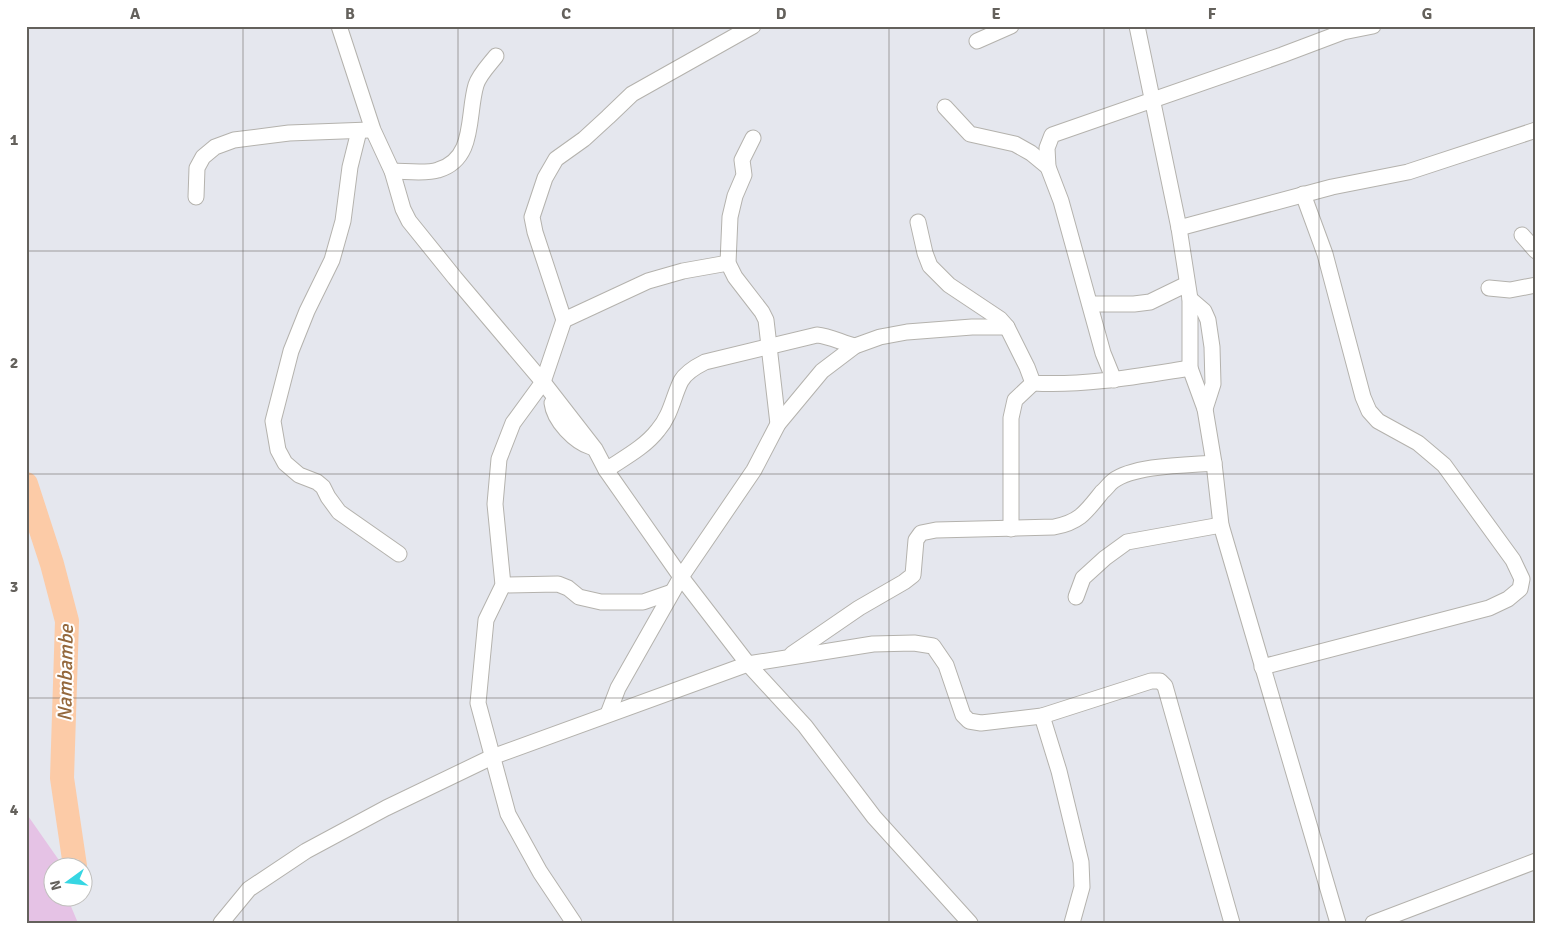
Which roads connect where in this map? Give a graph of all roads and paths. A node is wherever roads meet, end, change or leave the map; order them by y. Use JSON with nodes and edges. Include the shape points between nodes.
{"nodes":[{"id":1,"x":339,"y":26,"type":"edge"},
{"id":2,"x":753,"y":26,"type":"edge"},
{"id":3,"x":1012,"y":26,"type":"edge"},
{"id":4,"x":1137,"y":26,"type":"edge"},
{"id":5,"x":1373,"y":26,"type":"edge"},
{"id":6,"x":732,"y":33,"type":"edge"},
{"id":7,"x":977,"y":41,"type":"dead end"},
{"id":8,"x":496,"y":56,"type":"dead end"},
{"id":9,"x":1152,"y":100,"type":"junction"},
{"id":10,"x":945,"y":107,"type":"dead end"},
{"id":11,"x":366,"y":130,"type":"junction"},
{"id":12,"x":1536,"y":130,"type":"edge"},
{"id":13,"x":753,"y":138,"type":"dead end"},
{"id":14,"x":1048,"y":167,"type":"junction"},
{"id":15,"x":392,"y":170,"type":"junction"},
{"id":16,"x":1304,"y":194,"type":"junction"},
{"id":17,"x":196,"y":197,"type":"dead end"},
{"id":18,"x":918,"y":222,"type":"dead end"},
{"id":19,"x":1179,"y":228,"type":"junction"},
{"id":20,"x":1522,"y":235,"type":"dead end"},
{"id":21,"x":1536,"y":251,"type":"edge"},
{"id":22,"x":728,"y":263,"type":"junction"},
{"id":23,"x":1186,"y":284,"type":"junction"},
{"id":24,"x":1536,"y":284,"type":"edge"},
{"id":25,"x":1489,"y":288,"type":"dead end"},
{"id":26,"x":1190,"y":299,"type":"junction"},
{"id":27,"x":1090,"y":304,"type":"junction"},
{"id":28,"x":564,"y":320,"type":"junction"},
{"id":29,"x":1007,"y":327,"type":"junction"},
{"id":30,"x":855,"y":346,"type":"junction"},
{"id":31,"x":770,"y":347,"type":"junction"},
{"id":32,"x":1190,"y":368,"type":"junction"},
{"id":33,"x":1114,"y":380,"type":"junction"},
{"id":34,"x":1033,"y":383,"type":"junction"},
{"id":35,"x":546,"y":386,"type":"junction"},
{"id":36,"x":1205,"y":409,"type":"junction"},
{"id":37,"x":778,"y":424,"type":"junction"},
{"id":38,"x":1214,"y":464,"type":"junction"},
{"id":39,"x":606,"y":470,"type":"junction"},
{"id":40,"x":1221,"y":524,"type":"junction"},
{"id":41,"x":1011,"y":529,"type":"junction"},
{"id":42,"x":399,"y":554,"type":"dead end"},
{"id":43,"x":681,"y":576,"type":"junction"},
{"id":44,"x":503,"y":585,"type":"junction"},
{"id":45,"x":672,"y":592,"type":"junction"},
{"id":46,"x":1076,"y":597,"type":"dead end"},
{"id":47,"x":643,"y":602,"type":"junction"},
{"id":48,"x":662,"y":610,"type":"junction"},
{"id":49,"x":789,"y":656,"type":"junction"},
{"id":50,"x":748,"y":664,"type":"junction"},
{"id":51,"x":1262,"y":667,"type":"junction"},
{"id":52,"x":608,"y":714,"type":"junction"},
{"id":53,"x":1042,"y":716,"type":"junction"},
{"id":54,"x":492,"y":757,"type":"junction"},
{"id":55,"x":1536,"y":861,"type":"edge"},
{"id":56,"x":220,"y":923,"type":"edge"},
{"id":57,"x":574,"y":923,"type":"edge"},
{"id":58,"x":970,"y":923,"type":"edge"},
{"id":59,"x":1072,"y":923,"type":"edge"},
{"id":60,"x":1232,"y":923,"type":"edge"},
{"id":61,"x":1338,"y":923,"type":"edge"},
{"id":62,"x":1373,"y":923,"type":"edge"}],
"edges":[{"from":1,"to":11,"type":"street"},
{"from":2,"to":6,"type":"street"},
{"from":3,"to":7,"type":"street"},
{"from":4,"to":9,"type":"street"},
{"from":5,"to":9,"type":"street","via":[[1343,32]]},
{"from":6,"to":28,"type":"street","via":[[632,94],[556,159],[545,178],[532,217]]},
{"from":8,"to":15,"type":"street","via":[[476,83],[466,146],[457,160],[436,171]]},
{"from":9,"to":14,"type":"street","via":[[1052,135],[1047,148]]},
{"from":9,"to":19,"type":"street"},
{"from":10,"to":14,"type":"street","via":[[970,134],[1015,144]]},
{"from":11,"to":15,"type":"street"},
{"from":11,"to":17,"type":"street","via":[[289,133],[234,140],[215,147],[203,157],[197,168]]},
{"from":11,"to":42,"type":"street","via":[[350,167],[343,221],[332,260],[291,351],[273,421],[278,450],[285,463],[299,475],[317,482],[339,512]]},
{"from":12,"to":16,"type":"street","via":[[1408,172]]},
{"from":13,"to":22,"type":"street","via":[[741,163],[744,174],[730,217]]},
{"from":14,"to":27,"type":"street"},
{"from":15,"to":35,"type":"street","via":[[409,221]]},
{"from":16,"to":19,"type":"street"},
{"from":16,"to":51,"type":"street","via":[[1325,254],[1368,411],[1378,421],[1418,443],[1444,465],[1513,560],[1522,579],[1520,590],[1489,608]]},
{"from":18,"to":29,"type":"street","via":[[930,266],[949,285]]},
{"from":19,"to":23,"type":"street"},
{"from":20,"to":21,"type":"street"},
{"from":22,"to":28,"type":"street","via":[[648,281]]},
{"from":22,"to":31,"type":"street","via":[[762,312]]},
{"from":23,"to":26,"type":"street"},
{"from":23,"to":27,"type":"street","via":[[1150,302]]},
{"from":24,"to":25,"type":"street","via":[[1510,290]]},
{"from":26,"to":32,"type":"street"},
{"from":26,"to":36,"type":"street","via":[[1204,311],[1212,347],[1213,384]]},
{"from":27,"to":33,"type":"street"},
{"from":28,"to":35,"type":"street"},
{"from":29,"to":30,"type":"street","via":[[907,332]]},
{"from":29,"to":34,"type":"street"},
{"from":30,"to":31,"type":"street","via":[[817,335]]},
{"from":30,"to":37,"type":"street","via":[[822,371]]},
{"from":31,"to":37,"type":"street"},
{"from":31,"to":39,"type":"street","via":[[695,367],[682,379],[669,414],[659,429]]},
{"from":32,"to":33,"type":"street"},
{"from":32,"to":36,"type":"street"},
{"from":33,"to":34,"type":"street"},
{"from":34,"to":41,"type":"street","via":[[1015,400],[1011,418]]},
{"from":35,"to":39,"type":"street","via":[[552,409],[571,437],[595,449]]},
{"from":35,"to":44,"type":"street","via":[[513,423],[499,460],[495,504]]},
{"from":36,"to":38,"type":"street"},
{"from":37,"to":43,"type":"street","via":[[754,470]]},
{"from":38,"to":40,"type":"street"},
{"from":38,"to":41,"type":"street","via":[[1132,472],[1112,481],[1084,513],[1069,524],[1054,528]]},
{"from":39,"to":43,"type":"street"},
{"from":40,"to":46,"type":"street","via":[[1128,542],[1083,578]]},
{"from":40,"to":51,"type":"street"},
{"from":41,"to":49,"type":"street","via":[[921,533],[916,540],[913,575]]},
{"from":43,"to":45,"type":"street"},
{"from":43,"to":50,"type":"street"},
{"from":44,"to":47,"type":"street","via":[[558,584],[590,600]]},
{"from":44,"to":54,"type":"street","via":[[486,620],[478,703]]},
{"from":45,"to":47,"type":"street"},
{"from":45,"to":48,"type":"street"},
{"from":47,"to":48,"type":"street"},
{"from":48,"to":52,"type":"street","via":[[618,688]]},
{"from":49,"to":50,"type":"street"},
{"from":49,"to":53,"type":"street","via":[[873,644],[933,646],[946,665],[963,714],[969,721],[981,723]]},
{"from":50,"to":52,"type":"street"},
{"from":50,"to":58,"type":"street","via":[[805,726],[874,817]]},
{"from":51,"to":61,"type":"street"},
{"from":52,"to":54,"type":"street"},
{"from":53,"to":59,"type":"street","via":[[1081,862],[1082,887]]},
{"from":53,"to":60,"type":"street","via":[[1151,681],[1160,681],[1165,686]]},
{"from":54,"to":56,"type":"street","via":[[306,851],[249,889]]},
{"from":54,"to":57,"type":"street","via":[[508,814],[540,872]]},
{"from":55,"to":62,"type":"street"}]}
